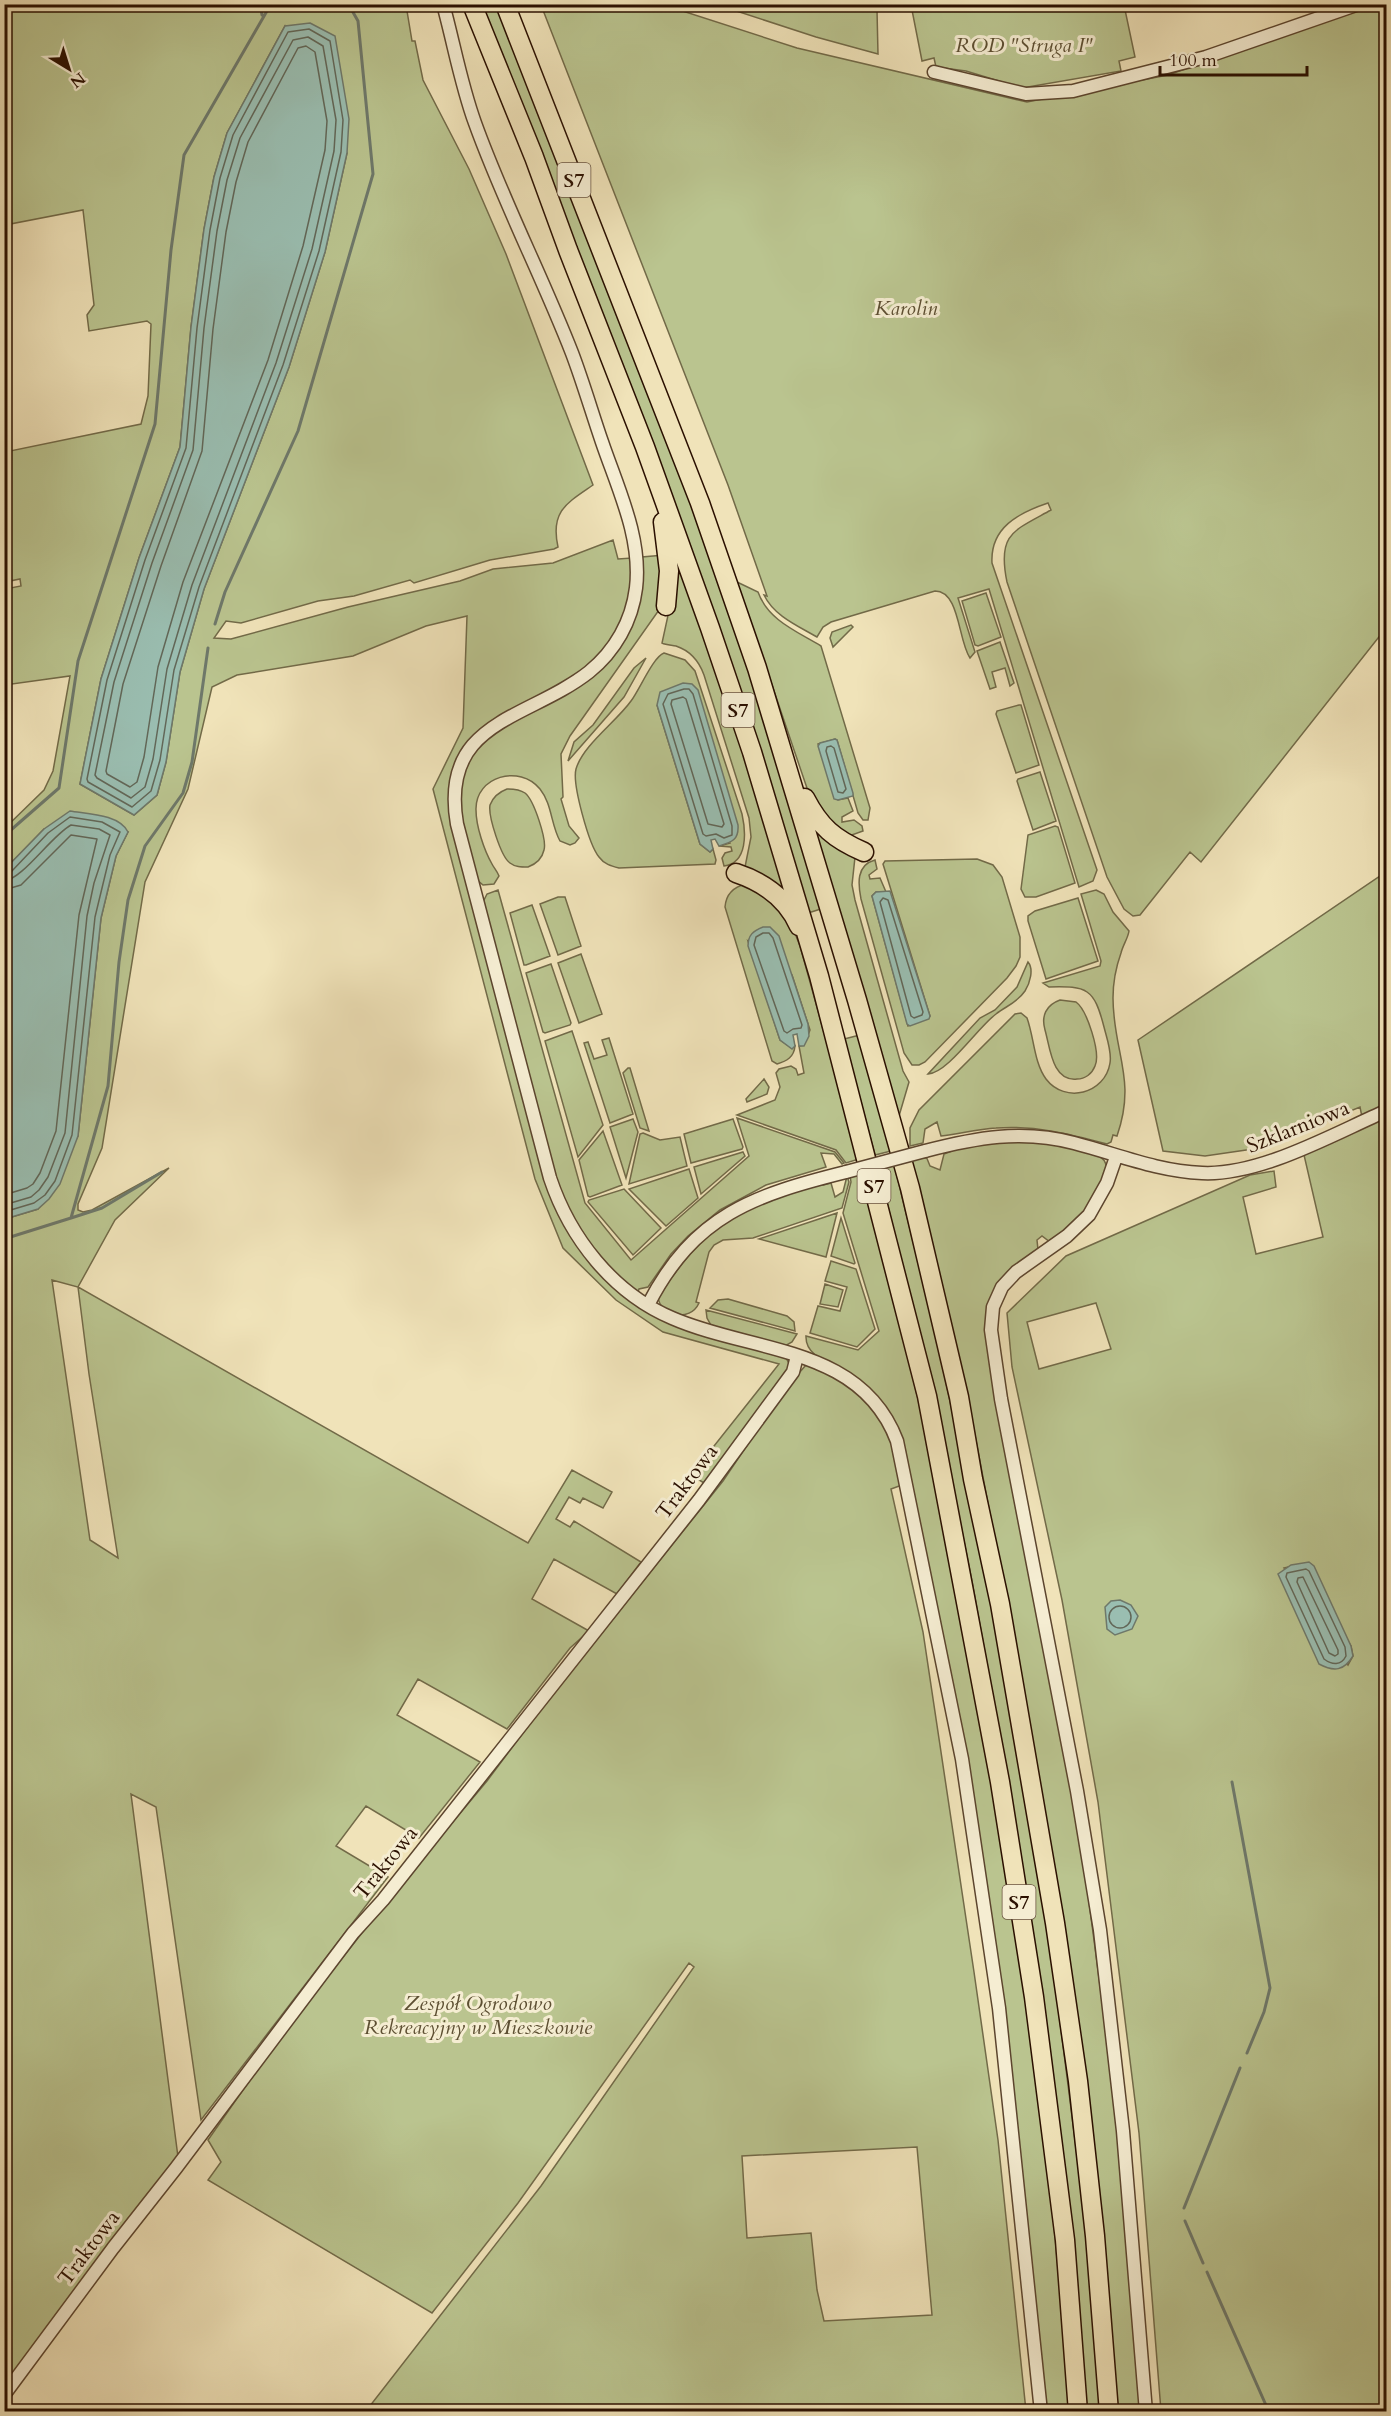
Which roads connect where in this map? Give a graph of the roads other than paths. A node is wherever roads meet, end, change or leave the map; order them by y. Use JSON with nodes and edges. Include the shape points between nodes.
{"nodes":[{"id":1,"x":443,"y":4,"type":"edge"},
{"id":2,"x":472,"y":4,"type":"edge"},
{"id":3,"x":505,"y":4,"type":"edge"},
{"id":4,"x":1359,"y":4,"type":"edge"},
{"id":5,"x":934,"y":72,"type":"dead end"},
{"id":6,"x":645,"y":447,"type":"junction"},
{"id":7,"x":666,"y":606,"type":"dead end"},
{"id":8,"x":781,"y":746,"type":"junction"},
{"id":9,"x":864,"y":852,"type":"dead end"},
{"id":10,"x":736,"y":873,"type":"dead end"},
{"id":11,"x":819,"y":976,"type":"junction"},
{"id":12,"x":1386,"y":1111,"type":"edge"},
{"id":13,"x":904,"y":1121,"type":"dead end"},
{"id":14,"x":1116,"y":1157,"type":"junction"},
{"id":15,"x":909,"y":1188,"type":"junction"},
{"id":16,"x":648,"y":1305,"type":"junction"},
{"id":17,"x":797,"y":1356,"type":"junction"},
{"id":18,"x":4,"y":2395,"type":"edge"},
{"id":19,"x":1041,"y":2412,"type":"edge"},
{"id":20,"x":1078,"y":2412,"type":"edge"},
{"id":21,"x":1109,"y":2412,"type":"edge"},
{"id":22,"x":1146,"y":2412,"type":"edge"}],
"edges":[{"from":1,"to":16,"type":"street","via":[[474,122],[572,354],[633,534],[637,567],[631,614],[614,645],[587,673],[503,720],[474,743],[457,776],[454,808],[555,1194],[591,1255],[612,1278]]},
{"from":2,"to":6,"type":"highway","number":"S7"},
{"from":3,"to":8,"type":"highway","number":"S7","via":[[700,503]]},
{"from":4,"to":5,"type":"street","via":[[1206,57],[1073,91],[1026,94]]},
{"from":6,"to":7,"type":"highway","via":[[667,542]]},
{"from":6,"to":11,"type":"highway","number":"S7","via":[[752,752]]},
{"from":8,"to":9,"type":"highway","via":[[816,818],[829,833]]},
{"from":8,"to":15,"type":"highway","number":"S7"},
{"from":10,"to":11,"type":"highway","via":[[765,886],[787,908],[796,920]]},
{"from":11,"to":20,"type":"highway","number":"S7","via":[[927,1396],[1000,1782],[1045,2076],[1065,2240]]},
{"from":12,"to":14,"type":"street","name":"Szklarniowa","via":[[1245,1169],[1203,1173],[1170,1170]]},
{"from":13,"to":15,"type":"highway"},
{"from":14,"to":16,"type":"street","name":"Szklarniowa","bridge":true,"via":[[1055,1138],[977,1138],[773,1192],[723,1217],[696,1239],[678,1258]]},
{"from":14,"to":22,"type":"street","via":[[1089,1215],[1002,1287],[993,1307],[991,1330],[1101,1930],[1123,2131]]},
{"from":15,"to":21,"type":"highway","number":"S7","via":[[959,1397],[1002,1615],[1055,1923],[1081,2105]]},
{"from":16,"to":17,"type":"street","via":[[692,1326]]},
{"from":17,"to":18,"type":"street","name":"Traktowa","via":[[793,1372],[699,1500],[353,1933]]},
{"from":17,"to":19,"type":"street","via":[[832,1368],[863,1390],[883,1413],[897,1441],[962,1759],[999,2008]]}]}
